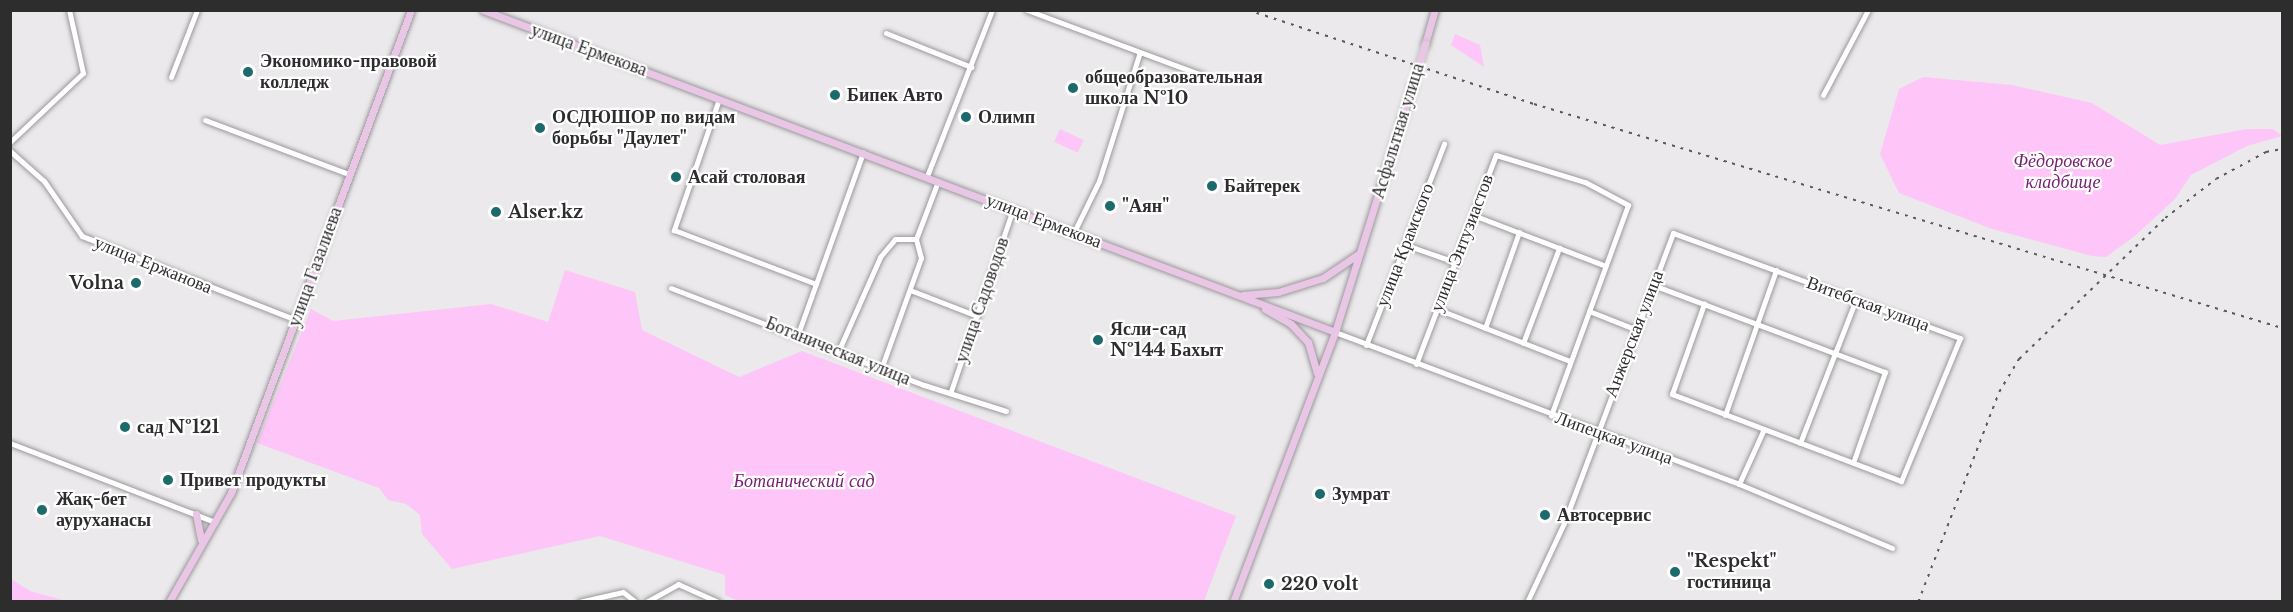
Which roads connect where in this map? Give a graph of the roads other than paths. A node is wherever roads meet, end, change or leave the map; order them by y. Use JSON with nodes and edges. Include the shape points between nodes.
{"nodes":[{"id":1,"x":69,"y":10,"type":"edge"},
{"id":2,"x":197,"y":10,"type":"edge"},
{"id":3,"x":411,"y":10,"type":"edge"},
{"id":4,"x":483,"y":10,"type":"edge"},
{"id":5,"x":992,"y":10,"type":"edge"},
{"id":6,"x":1027,"y":10,"type":"edge"},
{"id":7,"x":1435,"y":10,"type":"edge"},
{"id":8,"x":1868,"y":10,"type":"edge"},
{"id":9,"x":886,"y":33,"type":"dead end"},
{"id":10,"x":1140,"y":52,"type":"junction"},
{"id":11,"x":970,"y":67,"type":"junction"},
{"id":12,"x":1204,"y":76,"type":"dead end"},
{"id":13,"x":171,"y":77,"type":"dead end"},
{"id":14,"x":1823,"y":95,"type":"dead end"},
{"id":15,"x":719,"y":99,"type":"junction"},
{"id":16,"x":205,"y":120,"type":"dead end"},
{"id":17,"x":10,"y":142,"type":"edge"},
{"id":18,"x":1444,"y":144,"type":"dead end"},
{"id":19,"x":10,"y":151,"type":"edge"},
{"id":20,"x":863,"y":152,"type":"junction"},
{"id":21,"x":349,"y":174,"type":"junction"},
{"id":22,"x":927,"y":177,"type":"junction"},
{"id":23,"x":938,"y":181,"type":"junction"},
{"id":24,"x":1012,"y":209,"type":"junction"},
{"id":25,"x":1473,"y":215,"type":"junction"},
{"id":26,"x":1074,"y":232,"type":"junction"},
{"id":27,"x":1519,"y":232,"type":"junction"},
{"id":28,"x":1673,"y":232,"type":"joint"},
{"id":29,"x":916,"y":239,"type":"junction"},
{"id":30,"x":1406,"y":245,"type":"junction"},
{"id":31,"x":1559,"y":248,"type":"junction"},
{"id":32,"x":1360,"y":250,"type":"junction"},
{"id":33,"x":1455,"y":262,"type":"junction"},
{"id":34,"x":1605,"y":266,"type":"junction"},
{"id":35,"x":1776,"y":270,"type":"junction"},
{"id":36,"x":816,"y":284,"type":"junction"},
{"id":37,"x":1653,"y":285,"type":"junction"},
{"id":38,"x":671,"y":288,"type":"dead end"},
{"id":39,"x":910,"y":290,"type":"junction"},
{"id":40,"x":1238,"y":295,"type":"junction"},
{"id":41,"x":1856,"y":299,"type":"junction"},
{"id":42,"x":1704,"y":304,"type":"junction"},
{"id":43,"x":1437,"y":309,"type":"junction"},
{"id":44,"x":1589,"y":311,"type":"junction"},
{"id":45,"x":977,"y":316,"type":"junction"},
{"id":46,"x":296,"y":320,"type":"junction"},
{"id":47,"x":1759,"y":324,"type":"junction"},
{"id":48,"x":1485,"y":328,"type":"junction"},
{"id":49,"x":1636,"y":330,"type":"junction"},
{"id":50,"x":1335,"y":332,"type":"junction"},
{"id":51,"x":798,"y":334,"type":"junction"},
{"id":52,"x":1523,"y":342,"type":"junction"},
{"id":53,"x":1366,"y":345,"type":"junction"},
{"id":54,"x":838,"y":352,"type":"junction"},
{"id":55,"x":1835,"y":354,"type":"junction"},
{"id":56,"x":1570,"y":361,"type":"junction"},
{"id":57,"x":1416,"y":364,"type":"junction"},
{"id":58,"x":881,"y":369,"type":"junction"},
{"id":59,"x":1317,"y":379,"type":"junction"},
{"id":60,"x":951,"y":391,"type":"junction"},
{"id":61,"x":1006,"y":411,"type":"dead end"},
{"id":62,"x":1551,"y":414,"type":"junction"},
{"id":63,"x":1725,"y":415,"type":"junction"},
{"id":64,"x":1764,"y":429,"type":"junction"},
{"id":65,"x":1597,"y":430,"type":"junction"},
{"id":66,"x":10,"y":443,"type":"edge"},
{"id":67,"x":1800,"y":443,"type":"junction"},
{"id":68,"x":1853,"y":463,"type":"junction"},
{"id":69,"x":1739,"y":484,"type":"junction"},
{"id":70,"x":196,"y":514,"type":"junction"},
{"id":71,"x":215,"y":522,"type":"junction"},
{"id":72,"x":201,"y":540,"type":"junction"},
{"id":73,"x":1892,"y":548,"type":"dead end"},
{"id":74,"x":170,"y":602,"type":"edge"},
{"id":75,"x":579,"y":602,"type":"edge"},
{"id":76,"x":636,"y":602,"type":"edge"},
{"id":77,"x":646,"y":602,"type":"edge"},
{"id":78,"x":718,"y":602,"type":"edge"},
{"id":79,"x":1233,"y":602,"type":"edge"},
{"id":80,"x":1527,"y":602,"type":"edge"}],
"edges":[{"from":1,"to":17,"type":"street","via":[[83,73]]},
{"from":2,"to":13,"type":"street"},
{"from":3,"to":21,"type":"main road","name":"улица Газалиева"},
{"from":4,"to":15,"type":"main road","name":"улица Ермекова"},
{"from":5,"to":11,"type":"street"},
{"from":6,"to":10,"type":"street"},
{"from":7,"to":32,"type":"main road","name":"Асфальтная улица","bridge":true},
{"from":8,"to":14,"type":"street"},
{"from":9,"to":11,"type":"street"},
{"from":10,"to":12,"type":"street"},
{"from":10,"to":26,"type":"street","via":[[1103,170]]},
{"from":11,"to":22,"type":"street"},
{"from":15,"to":20,"type":"main road","name":"улица Ермекова"},
{"from":15,"to":36,"type":"street","via":[[674,230]]},
{"from":16,"to":21,"type":"street"},
{"from":18,"to":30,"type":"street","name":"улица Крамского"},
{"from":19,"to":46,"type":"street","name":"улица Ержанова","via":[[44,181],[82,236]]},
{"from":20,"to":22,"type":"main road","name":"улица Ермекова"},
{"from":20,"to":36,"type":"street"},
{"from":21,"to":46,"type":"main road","name":"улица Газалиева"},
{"from":22,"to":23,"type":"main road","name":"улица Ермекова"},
{"from":23,"to":24,"type":"main road","name":"улица Ермекова"},
{"from":23,"to":29,"type":"street"},
{"from":24,"to":26,"type":"main road","name":"улица Ермекова"},
{"from":24,"to":45,"type":"street","name":"улица Садоводов"},
{"from":25,"to":27,"type":"street"},
{"from":25,"to":33,"type":"street","name":"улица Энтузиастов"},
{"from":25,"to":34,"type":"street","name":"улица Энтузиастов","via":[[1496,155],[1585,182],[1628,205]]},
{"from":26,"to":40,"type":"main road","name":"улица Ермекова"},
{"from":27,"to":31,"type":"street"},
{"from":27,"to":48,"type":"street"},
{"from":28,"to":35,"type":"street","name":"Витебская улица"},
{"from":28,"to":37,"type":"street","name":"Анжерская улица"},
{"from":29,"to":39,"type":"street","via":[[921,258]]},
{"from":29,"to":54,"type":"street","via":[[895,239],[880,258]]},
{"from":30,"to":33,"type":"street"},
{"from":30,"to":53,"type":"street","name":"улица Крамского"},
{"from":31,"to":34,"type":"street"},
{"from":31,"to":52,"type":"street"},
{"from":32,"to":40,"type":"main road","via":[[1351,262],[1323,278],[1278,292]]},
{"from":32,"to":50,"type":"main road","name":"Асфальтная улица"},
{"from":33,"to":43,"type":"street","name":"улица Энтузиастов"},
{"from":34,"to":44,"type":"street"},
{"from":35,"to":41,"type":"street","name":"Витебская улица"},
{"from":35,"to":47,"type":"street"},
{"from":36,"to":51,"type":"street"},
{"from":37,"to":42,"type":"street"},
{"from":37,"to":49,"type":"street","name":"Анжерская улица"},
{"from":38,"to":51,"type":"street","name":"Ботаническая улица"},
{"from":39,"to":45,"type":"street"},
{"from":39,"to":58,"type":"street"},
{"from":40,"to":50,"type":"main road","name":"улица Ермекова"},
{"from":40,"to":59,"type":"main road","via":[[1291,324],[1310,345]]},
{"from":41,"to":55,"type":"street"},
{"from":41,"to":68,"type":"street","name":"Витебская улица","via":[[1960,338],[1901,481]]},
{"from":42,"to":47,"type":"street"},
{"from":42,"to":63,"type":"street","via":[[1672,394]]},
{"from":43,"to":48,"type":"street"},
{"from":43,"to":57,"type":"street","name":"улица Энтузиастов"},
{"from":44,"to":49,"type":"street"},
{"from":44,"to":56,"type":"street"},
{"from":45,"to":60,"type":"street","name":"улица Садоводов"},
{"from":46,"to":71,"type":"main road","name":"улица Газалиева","via":[[231,493]]},
{"from":47,"to":55,"type":"street"},
{"from":47,"to":63,"type":"street"},
{"from":48,"to":52,"type":"street"},
{"from":49,"to":65,"type":"street","name":"Анжерская улица"},
{"from":50,"to":53,"type":"street","name":"Липецкая улица"},
{"from":50,"to":59,"type":"main road"},
{"from":51,"to":54,"type":"street","name":"Ботаническая улица"},
{"from":52,"to":56,"type":"street"},
{"from":53,"to":57,"type":"street","name":"Липецкая улица"},
{"from":54,"to":58,"type":"street","name":"Ботаническая улица"},
{"from":55,"to":67,"type":"street"},
{"from":55,"to":68,"type":"street","via":[[1886,374]]},
{"from":56,"to":62,"type":"street"},
{"from":57,"to":62,"type":"street","name":"Липецкая улица"},
{"from":58,"to":60,"type":"street","name":"Ботаническая улица"},
{"from":59,"to":79,"type":"main road"},
{"from":60,"to":61,"type":"street","name":"Ботаническая улица"},
{"from":62,"to":65,"type":"street","name":"Липецкая улица"},
{"from":63,"to":64,"type":"street"},
{"from":64,"to":67,"type":"street"},
{"from":64,"to":69,"type":"street"},
{"from":65,"to":69,"type":"street","name":"Липецкая улица"},
{"from":65,"to":80,"type":"street","name":"Анжерская улица","via":[[1564,523]]},
{"from":66,"to":70,"type":"street"},
{"from":67,"to":68,"type":"street"},
{"from":69,"to":73,"type":"street","name":"Липецкая улица"},
{"from":70,"to":71,"type":"street"},
{"from":70,"to":72,"type":"main road"},
{"from":71,"to":72,"type":"main road","name":"улица Газалиева"},
{"from":72,"to":74,"type":"main road","name":"улица Газалиева"},
{"from":75,"to":76,"type":"street","via":[[623,592]]},
{"from":77,"to":78,"type":"street","via":[[678,584]]}]}
